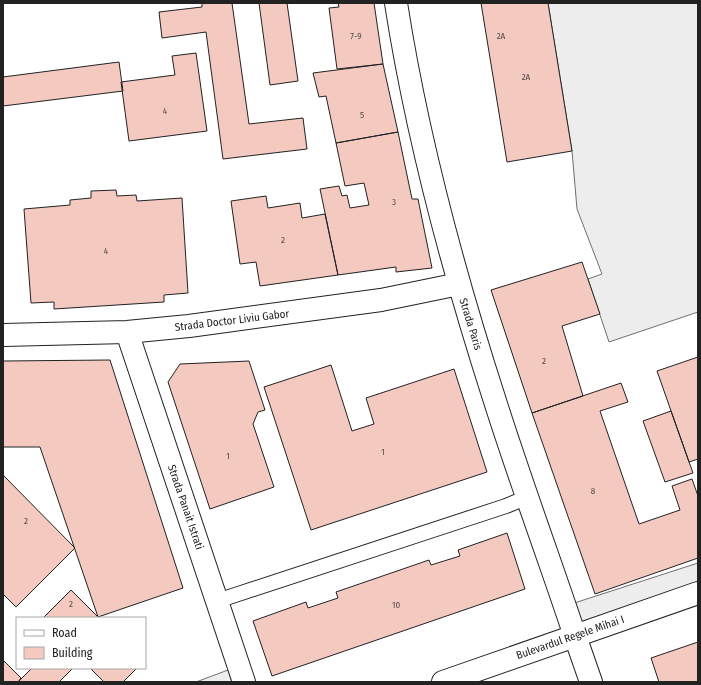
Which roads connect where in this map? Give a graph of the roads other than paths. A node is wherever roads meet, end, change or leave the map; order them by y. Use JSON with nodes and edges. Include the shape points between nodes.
{"nodes":[{"id":1,"x":396,"y":3,"type":"edge"},
{"id":2,"x":459,"y":284,"type":"junction"},
{"id":3,"x":127,"y":332,"type":"junction"},
{"id":4,"x":3,"y":334,"type":"edge"},
{"id":5,"x":528,"y":497,"type":"junction"},
{"id":6,"x":698,"y":593,"type":"edge"},
{"id":7,"x":217,"y":601,"type":"junction"},
{"id":8,"x":575,"y":636,"type":"junction"},
{"id":9,"x":244,"y":682,"type":"edge"},
{"id":10,"x":443,"y":682,"type":"edge"},
{"id":11,"x":591,"y":682,"type":"edge"}],
"edges":[{"from":1,"to":2,"type":"main road","name":"Strada Paris","via":[[422,141]]},
{"from":2,"to":3,"type":"main road","name":"Strada Doctor Liviu Gabor","via":[[374,301]]},
{"from":2,"to":5,"type":"main road","name":"Strada Paris","via":[[495,403]]},
{"from":3,"to":4,"type":"main road","name":"Strada Doctor Liviu Gabor"},
{"from":3,"to":7,"type":"main road","name":"Strada Panait Istrati"},
{"from":5,"to":7,"type":"lane"},
{"from":5,"to":8,"type":"main road","name":"Strada Paris"},
{"from":6,"to":8,"type":"main road","name":"Bulevardul Regele Mihai I"},
{"from":7,"to":9,"type":"main road","name":"Strada Panait Istrati"},
{"from":8,"to":10,"type":"main road","name":"Bulevardul Regele Mihai I"},
{"from":8,"to":11,"type":"main road","name":"Strada Paris"}]}
